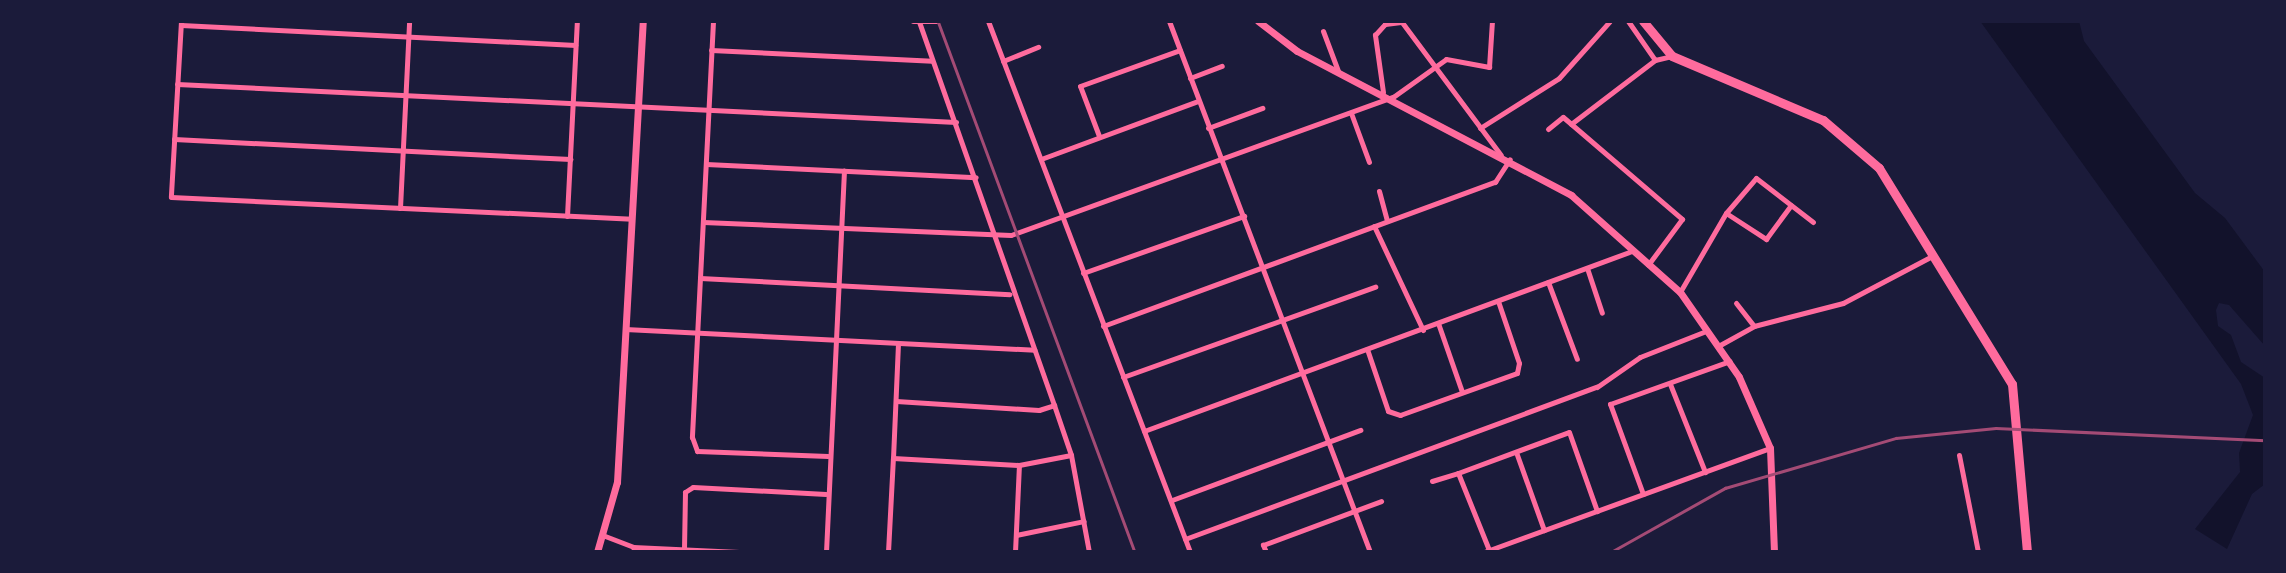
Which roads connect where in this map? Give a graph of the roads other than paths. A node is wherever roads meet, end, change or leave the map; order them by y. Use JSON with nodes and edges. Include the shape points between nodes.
{"nodes":[{"id":1,"x":409,"y":21,"type":"edge"},
{"id":2,"x":577,"y":21,"type":"edge"},
{"id":3,"x":643,"y":21,"type":"edge"},
{"id":4,"x":713,"y":21,"type":"edge"},
{"id":5,"x":917,"y":21,"type":"edge"},
{"id":6,"x":936,"y":21,"type":"edge"},
{"id":7,"x":988,"y":21,"type":"edge"},
{"id":8,"x":1169,"y":21,"type":"edge"},
{"id":9,"x":1258,"y":21,"type":"edge"},
{"id":10,"x":1492,"y":21,"type":"edge"},
{"id":11,"x":1610,"y":21,"type":"edge"},
{"id":12,"x":1628,"y":21,"type":"edge"},
{"id":13,"x":1643,"y":21,"type":"edge"},
{"id":14,"x":1401,"y":22,"type":"edge"},
{"id":15,"x":181,"y":23,"type":"edge"},
{"id":16,"x":1323,"y":31,"type":"dead end"},
{"id":17,"x":408,"y":36,"type":"junction"},
{"id":18,"x":575,"y":45,"type":"junction"},
{"id":19,"x":1038,"y":47,"type":"dead end"},
{"id":20,"x":711,"y":50,"type":"junction"},
{"id":21,"x":1180,"y":50,"type":"junction"},
{"id":22,"x":1672,"y":56,"type":"junction"},
{"id":23,"x":1655,"y":60,"type":"junction"},
{"id":24,"x":932,"y":61,"type":"junction"},
{"id":25,"x":1003,"y":61,"type":"junction"},
{"id":26,"x":1222,"y":66,"type":"dead end"},
{"id":27,"x":1435,"y":67,"type":"junction"},
{"id":28,"x":1338,"y":71,"type":"junction"},
{"id":29,"x":1190,"y":78,"type":"junction"},
{"id":30,"x":177,"y":84,"type":"junction"},
{"id":31,"x":1383,"y":92,"type":"junction"},
{"id":32,"x":405,"y":95,"type":"junction"},
{"id":33,"x":1393,"y":97,"type":"junction"},
{"id":34,"x":1198,"y":101,"type":"junction"},
{"id":35,"x":572,"y":103,"type":"junction"},
{"id":36,"x":642,"y":107,"type":"junction"},
{"id":37,"x":1262,"y":108,"type":"dead end"},
{"id":38,"x":708,"y":110,"type":"junction"},
{"id":39,"x":1351,"y":113,"type":"junction"},
{"id":40,"x":956,"y":122,"type":"junction"},
{"id":41,"x":1571,"y":124,"type":"junction"},
{"id":42,"x":1208,"y":128,"type":"junction"},
{"id":43,"x":1479,"y":128,"type":"junction"},
{"id":44,"x":1548,"y":129,"type":"dead end"},
{"id":45,"x":1099,"y":136,"type":"junction"},
{"id":46,"x":174,"y":139,"type":"junction"},
{"id":47,"x":402,"y":151,"type":"junction"},
{"id":48,"x":1501,"y":155,"type":"junction"},
{"id":49,"x":570,"y":159,"type":"junction"},
{"id":50,"x":1041,"y":159,"type":"junction"},
{"id":51,"x":1510,"y":159,"type":"junction"},
{"id":52,"x":1225,"y":160,"type":"junction"},
{"id":53,"x":1369,"y":162,"type":"dead end"},
{"id":54,"x":706,"y":164,"type":"junction"},
{"id":55,"x":844,"y":170,"type":"junction"},
{"id":56,"x":976,"y":177,"type":"junction"},
{"id":57,"x":1379,"y":191,"type":"dead end"},
{"id":58,"x":1791,"y":205,"type":"junction"},
{"id":59,"x":400,"y":208,"type":"junction"},
{"id":60,"x":1726,"y":213,"type":"junction"},
{"id":61,"x":567,"y":216,"type":"junction"},
{"id":62,"x":1244,"y":216,"type":"junction"},
{"id":63,"x":1062,"y":217,"type":"junction"},
{"id":64,"x":631,"y":219,"type":"junction"},
{"id":65,"x":1387,"y":221,"type":"junction"},
{"id":66,"x":703,"y":222,"type":"junction"},
{"id":67,"x":1813,"y":222,"type":"dead end"},
{"id":68,"x":1374,"y":226,"type":"junction"},
{"id":69,"x":841,"y":229,"type":"junction"},
{"id":70,"x":997,"y":237,"type":"junction"},
{"id":71,"x":1632,"y":251,"type":"junction"},
{"id":72,"x":1934,"y":255,"type":"junction"},
{"id":73,"x":1648,"y":265,"type":"junction"},
{"id":74,"x":1263,"y":268,"type":"junction"},
{"id":75,"x":1587,"y":268,"type":"junction"},
{"id":76,"x":1083,"y":273,"type":"junction"},
{"id":77,"x":700,"y":278,"type":"junction"},
{"id":78,"x":1548,"y":282,"type":"junction"},
{"id":79,"x":838,"y":285,"type":"junction"},
{"id":80,"x":1375,"y":287,"type":"dead end"},
{"id":81,"x":1680,"y":292,"type":"junction"},
{"id":82,"x":1010,"y":294,"type":"junction"},
{"id":83,"x":1498,"y":300,"type":"junction"},
{"id":84,"x":1736,"y":303,"type":"dead end"},
{"id":85,"x":1602,"y":313,"type":"dead end"},
{"id":86,"x":1283,"y":319,"type":"junction"},
{"id":87,"x":1438,"y":323,"type":"junction"},
{"id":88,"x":1103,"y":326,"type":"junction"},
{"id":89,"x":1754,"y":326,"type":"junction"},
{"id":90,"x":625,"y":328,"type":"junction"},
{"id":91,"x":1423,"y":330,"type":"junction"},
{"id":92,"x":1706,"y":331,"type":"junction"},
{"id":93,"x":697,"y":334,"type":"junction"},
{"id":94,"x":835,"y":340,"type":"junction"},
{"id":95,"x":898,"y":344,"type":"junction"},
{"id":96,"x":1720,"y":345,"type":"junction"},
{"id":97,"x":1367,"y":349,"type":"junction"},
{"id":98,"x":1034,"y":350,"type":"junction"},
{"id":99,"x":1577,"y":359,"type":"dead end"},
{"id":100,"x":1730,"y":361,"type":"junction"},
{"id":101,"x":1301,"y":373,"type":"junction"},
{"id":102,"x":1123,"y":377,"type":"junction"},
{"id":103,"x":1670,"y":384,"type":"junction"},
{"id":104,"x":1462,"y":392,"type":"junction"},
{"id":105,"x":896,"y":401,"type":"junction"},
{"id":106,"x":1054,"y":405,"type":"junction"},
{"id":107,"x":1360,"y":430,"type":"dead end"},
{"id":108,"x":1144,"y":431,"type":"junction"},
{"id":109,"x":1331,"y":444,"type":"junction"},
{"id":110,"x":1770,"y":448,"type":"junction"},
{"id":111,"x":1516,"y":452,"type":"junction"},
{"id":112,"x":1959,"y":454,"type":"dead end"},
{"id":113,"x":1071,"y":455,"type":"junction"},
{"id":114,"x":828,"y":456,"type":"junction"},
{"id":115,"x":893,"y":458,"type":"junction"},
{"id":116,"x":1018,"y":466,"type":"junction"},
{"id":117,"x":1704,"y":472,"type":"junction"},
{"id":118,"x":1458,"y":473,"type":"junction"},
{"id":119,"x":1345,"y":480,"type":"junction"},
{"id":120,"x":1432,"y":481,"type":"dead end"},
{"id":121,"x":826,"y":494,"type":"junction"},
{"id":122,"x":1643,"y":494,"type":"junction"},
{"id":123,"x":1172,"y":500,"type":"junction"},
{"id":124,"x":1381,"y":501,"type":"dead end"},
{"id":125,"x":1355,"y":510,"type":"junction"},
{"id":126,"x":1597,"y":511,"type":"junction"},
{"id":127,"x":1084,"y":521,"type":"junction"},
{"id":128,"x":1544,"y":530,"type":"junction"},
{"id":129,"x":1016,"y":535,"type":"junction"},
{"id":130,"x":605,"y":536,"type":"junction"},
{"id":131,"x":1185,"y":539,"type":"junction"},
{"id":132,"x":684,"y":549,"type":"junction"},
{"id":133,"x":1492,"y":551,"type":"edge"},
{"id":134,"x":597,"y":552,"type":"edge"},
{"id":135,"x":739,"y":552,"type":"edge"},
{"id":136,"x":825,"y":552,"type":"edge"},
{"id":137,"x":888,"y":552,"type":"edge"},
{"id":138,"x":1015,"y":552,"type":"edge"},
{"id":139,"x":1089,"y":552,"type":"edge"},
{"id":140,"x":1190,"y":552,"type":"edge"},
{"id":141,"x":1266,"y":552,"type":"edge"},
{"id":142,"x":1370,"y":552,"type":"edge"},
{"id":143,"x":1774,"y":552,"type":"edge"},
{"id":144,"x":1978,"y":552,"type":"edge"},
{"id":145,"x":2027,"y":552,"type":"edge"}],
"edges":[{"from":1,"to":17,"type":"street"},
{"from":2,"to":18,"type":"street"},
{"from":3,"to":36,"type":"street"},
{"from":4,"to":20,"type":"street"},
{"from":5,"to":6,"type":"street"},
{"from":5,"to":24,"type":"street"},
{"from":7,"to":25,"type":"street"},
{"from":8,"to":21,"type":"street"},
{"from":9,"to":28,"type":"street","via":[[1297,51]]},
{"from":10,"to":27,"type":"street","via":[[1489,67],[1446,59]]},
{"from":11,"to":43,"type":"street","via":[[1559,78]]},
{"from":12,"to":23,"type":"street"},
{"from":13,"to":22,"type":"main road"},
{"from":14,"to":27,"type":"street"},
{"from":14,"to":31,"type":"street","via":[[1385,23],[1375,35]]},
{"from":15,"to":17,"type":"street"},
{"from":15,"to":30,"type":"street"},
{"from":16,"to":28,"type":"street"},
{"from":17,"to":18,"type":"street"},
{"from":17,"to":32,"type":"street"},
{"from":18,"to":35,"type":"street"},
{"from":19,"to":25,"type":"street"},
{"from":20,"to":24,"type":"street"},
{"from":20,"to":38,"type":"street"},
{"from":21,"to":29,"type":"street"},
{"from":21,"to":45,"type":"street","via":[[1080,86]]},
{"from":22,"to":23,"type":"street"},
{"from":22,"to":72,"type":"main road","via":[[1801,110],[1845,135],[1879,168]]},
{"from":23,"to":41,"type":"street"},
{"from":24,"to":40,"type":"street"},
{"from":25,"to":50,"type":"street"},
{"from":26,"to":29,"type":"street"},
{"from":27,"to":33,"type":"street"},
{"from":27,"to":43,"type":"street"},
{"from":28,"to":31,"type":"street"},
{"from":29,"to":34,"type":"street"},
{"from":30,"to":32,"type":"street"},
{"from":30,"to":46,"type":"street"},
{"from":31,"to":33,"type":"street"},
{"from":32,"to":35,"type":"street"},
{"from":32,"to":47,"type":"street"},
{"from":33,"to":39,"type":"street"},
{"from":33,"to":48,"type":"street"},
{"from":34,"to":42,"type":"street"},
{"from":34,"to":45,"type":"street"},
{"from":35,"to":36,"type":"street"},
{"from":35,"to":49,"type":"street"},
{"from":36,"to":38,"type":"street"},
{"from":36,"to":64,"type":"street"},
{"from":37,"to":42,"type":"street"},
{"from":38,"to":40,"type":"street"},
{"from":38,"to":54,"type":"street"},
{"from":39,"to":52,"type":"street"},
{"from":39,"to":53,"type":"street"},
{"from":40,"to":56,"type":"street"},
{"from":41,"to":44,"type":"street","via":[[1563,117]]},
{"from":41,"to":73,"type":"street","via":[[1682,219]]},
{"from":42,"to":52,"type":"street"},
{"from":43,"to":48,"type":"street"},
{"from":45,"to":50,"type":"street"},
{"from":46,"to":47,"type":"street"},
{"from":46,"to":59,"type":"street","via":[[170,197]]},
{"from":47,"to":49,"type":"street"},
{"from":47,"to":59,"type":"street"},
{"from":48,"to":51,"type":"street"},
{"from":49,"to":61,"type":"street"},
{"from":50,"to":63,"type":"street"},
{"from":51,"to":65,"type":"street","via":[[1495,182]]},
{"from":51,"to":71,"type":"street","via":[[1571,195]]},
{"from":52,"to":62,"type":"street"},
{"from":52,"to":63,"type":"street"},
{"from":54,"to":55,"type":"street"},
{"from":54,"to":66,"type":"street"},
{"from":55,"to":56,"type":"street"},
{"from":55,"to":69,"type":"street"},
{"from":56,"to":70,"type":"street"},
{"from":57,"to":65,"type":"street"},
{"from":58,"to":60,"type":"street","via":[[1766,239]]},
{"from":58,"to":60,"type":"street","via":[[1756,178]]},
{"from":58,"to":67,"type":"street"},
{"from":59,"to":61,"type":"street"},
{"from":60,"to":81,"type":"street"},
{"from":61,"to":64,"type":"street"},
{"from":62,"to":74,"type":"street"},
{"from":62,"to":76,"type":"street"},
{"from":63,"to":70,"type":"street"},
{"from":63,"to":76,"type":"street"},
{"from":64,"to":90,"type":"street"},
{"from":65,"to":68,"type":"street"},
{"from":66,"to":69,"type":"street"},
{"from":66,"to":77,"type":"street"},
{"from":68,"to":74,"type":"street"},
{"from":68,"to":91,"type":"street"},
{"from":69,"to":70,"type":"street"},
{"from":69,"to":79,"type":"street"},
{"from":70,"to":82,"type":"street"},
{"from":71,"to":73,"type":"street"},
{"from":71,"to":75,"type":"street"},
{"from":72,"to":89,"type":"street","via":[[1843,303]]},
{"from":72,"to":145,"type":"main road","via":[[2011,384]]},
{"from":73,"to":81,"type":"street"},
{"from":74,"to":86,"type":"street"},
{"from":74,"to":88,"type":"street"},
{"from":75,"to":78,"type":"street"},
{"from":75,"to":85,"type":"street"},
{"from":76,"to":88,"type":"street"},
{"from":77,"to":79,"type":"street"},
{"from":77,"to":93,"type":"street"},
{"from":78,"to":83,"type":"street"},
{"from":78,"to":99,"type":"street"},
{"from":79,"to":82,"type":"street"},
{"from":79,"to":94,"type":"street"},
{"from":80,"to":86,"type":"street"},
{"from":81,"to":92,"type":"street"},
{"from":82,"to":98,"type":"street"},
{"from":83,"to":87,"type":"street"},
{"from":83,"to":104,"type":"street","via":[[1520,363],[1517,373]]},
{"from":84,"to":89,"type":"street"},
{"from":86,"to":101,"type":"street"},
{"from":86,"to":102,"type":"street"},
{"from":87,"to":91,"type":"street"},
{"from":87,"to":104,"type":"street"},
{"from":88,"to":102,"type":"street"},
{"from":89,"to":96,"type":"street"},
{"from":90,"to":93,"type":"street"},
{"from":90,"to":130,"type":"street","via":[[617,482]]},
{"from":91,"to":97,"type":"street"},
{"from":92,"to":96,"type":"street"},
{"from":92,"to":119,"type":"street","via":[[1640,357],[1597,387]]},
{"from":93,"to":94,"type":"street"},
{"from":93,"to":114,"type":"street","via":[[692,437],[697,451]]},
{"from":94,"to":95,"type":"street"},
{"from":94,"to":114,"type":"street"},
{"from":95,"to":98,"type":"street"},
{"from":95,"to":105,"type":"street"},
{"from":96,"to":100,"type":"street"},
{"from":97,"to":101,"type":"street"},
{"from":97,"to":104,"type":"street","via":[[1388,411],[1400,415]]},
{"from":98,"to":106,"type":"street"},
{"from":100,"to":103,"type":"street"},
{"from":100,"to":110,"type":"street"},
{"from":101,"to":108,"type":"street"},
{"from":101,"to":109,"type":"street"},
{"from":102,"to":108,"type":"street"},
{"from":103,"to":117,"type":"street"},
{"from":103,"to":122,"type":"street","via":[[1610,404]]},
{"from":105,"to":106,"type":"street","via":[[1039,410]]},
{"from":105,"to":115,"type":"street"},
{"from":106,"to":113,"type":"street"},
{"from":107,"to":109,"type":"street"},
{"from":108,"to":123,"type":"street"},
{"from":109,"to":119,"type":"street"},
{"from":109,"to":123,"type":"street"},
{"from":110,"to":117,"type":"street"},
{"from":110,"to":143,"type":"street"},
{"from":111,"to":118,"type":"street"},
{"from":111,"to":126,"type":"street","via":[[1569,432]]},
{"from":111,"to":128,"type":"street"},
{"from":112,"to":144,"type":"street"},
{"from":113,"to":116,"type":"street"},
{"from":113,"to":127,"type":"street"},
{"from":114,"to":121,"type":"street"},
{"from":115,"to":116,"type":"street"},
{"from":115,"to":137,"type":"street"},
{"from":116,"to":129,"type":"street"},
{"from":117,"to":122,"type":"street"},
{"from":118,"to":120,"type":"street"},
{"from":118,"to":133,"type":"street"},
{"from":119,"to":125,"type":"street"},
{"from":119,"to":131,"type":"street"},
{"from":121,"to":132,"type":"street","via":[[693,487],[685,492]]},
{"from":121,"to":136,"type":"street"},
{"from":122,"to":126,"type":"street"},
{"from":123,"to":131,"type":"street"},
{"from":124,"to":125,"type":"street"},
{"from":125,"to":141,"type":"street","via":[[1263,545]]},
{"from":125,"to":142,"type":"street"},
{"from":126,"to":128,"type":"street"},
{"from":127,"to":129,"type":"street"},
{"from":127,"to":139,"type":"street"},
{"from":128,"to":133,"type":"street"},
{"from":129,"to":138,"type":"street"},
{"from":130,"to":132,"type":"street","via":[[633,547]]},
{"from":130,"to":134,"type":"street"},
{"from":131,"to":140,"type":"street"},
{"from":132,"to":135,"type":"street"}]}
